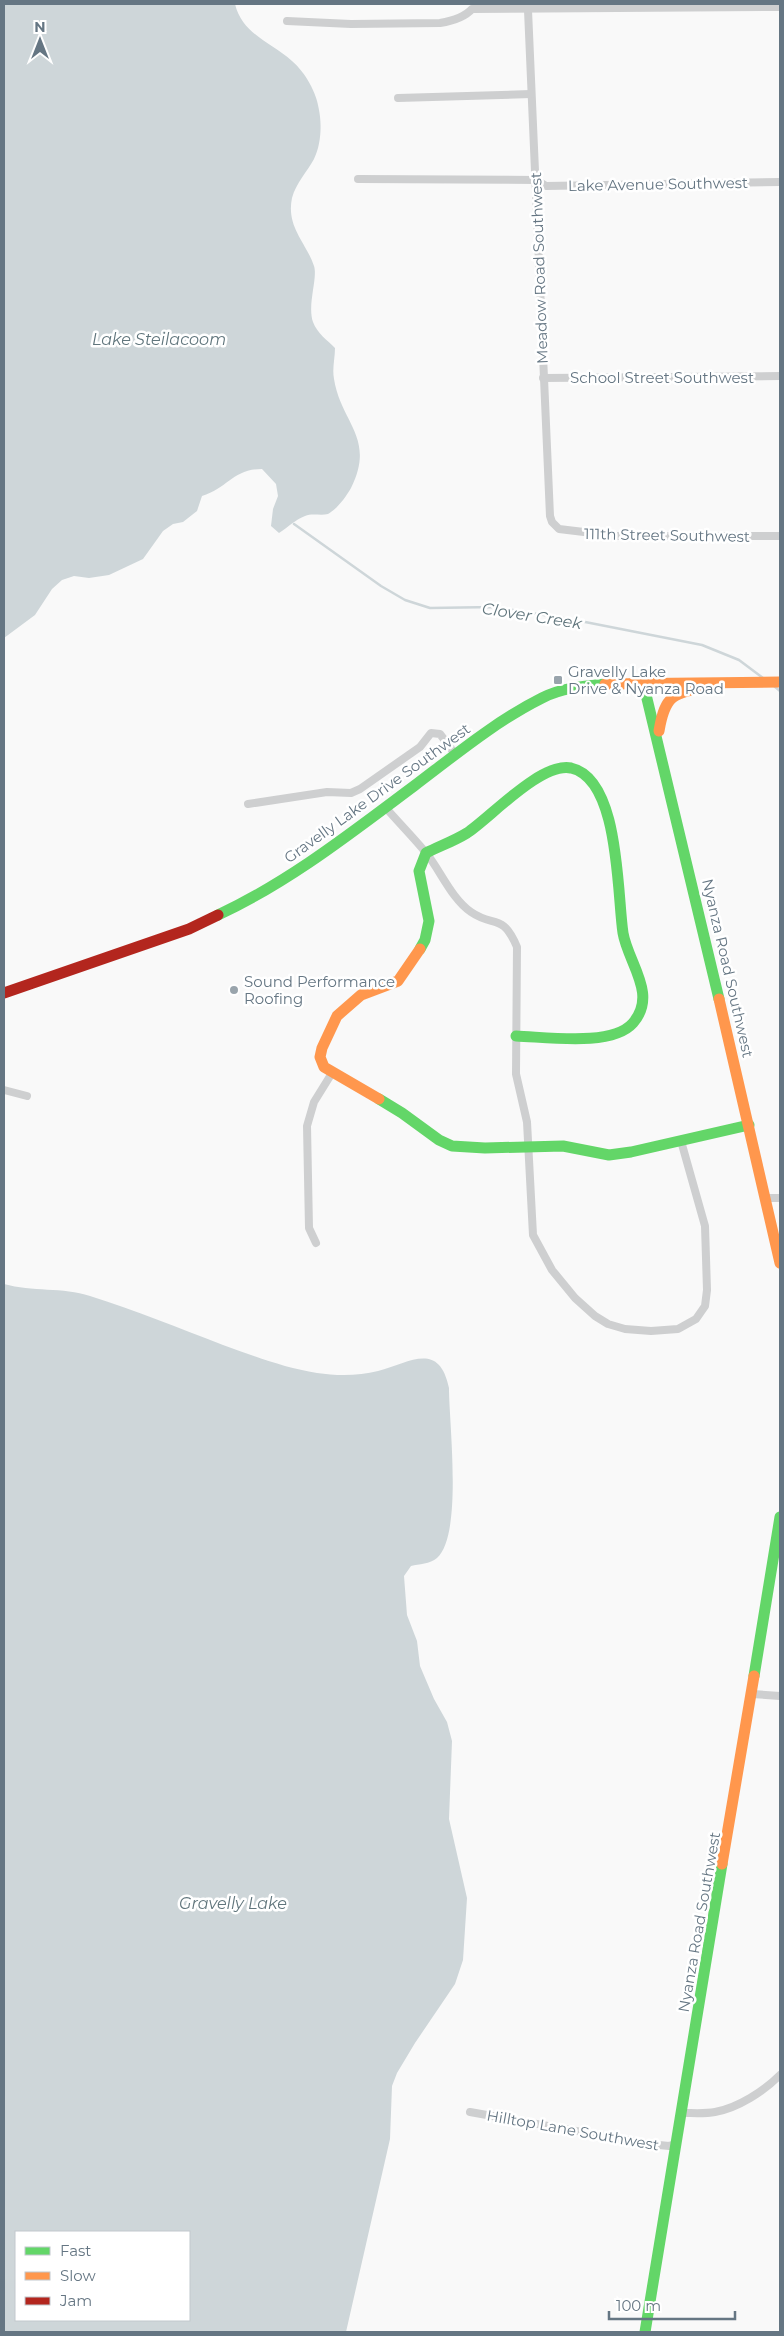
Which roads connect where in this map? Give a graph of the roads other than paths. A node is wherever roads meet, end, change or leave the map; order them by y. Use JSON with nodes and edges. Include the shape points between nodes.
{"nodes":[{"id":1,"x":470,"y":6,"type":"edge"},
{"id":2,"x":780,"y":6,"type":"edge"},
{"id":3,"x":528,"y":10,"type":"junction"},
{"id":4,"x":287,"y":21,"type":"dead end"},
{"id":5,"x":531,"y":94,"type":"junction"},
{"id":6,"x":398,"y":98,"type":"dead end"},
{"id":7,"x":358,"y":179,"type":"dead end"},
{"id":8,"x":537,"y":180,"type":"junction"},
{"id":9,"x":780,"y":182,"type":"edge"},
{"id":10,"x":780,"y":376,"type":"edge"},
{"id":11,"x":543,"y":378,"type":"junction"},
{"id":12,"x":556,"y":526,"type":"joint"},
{"id":13,"x":780,"y":536,"type":"edge"},
{"id":14,"x":643,"y":682,"type":"junction"},
{"id":15,"x":736,"y":682,"type":"junction"},
{"id":16,"x":780,"y":682,"type":"edge"},
{"id":17,"x":658,"y":740,"type":"junction"},
{"id":18,"x":455,"y":754,"type":"junction"},
{"id":19,"x":248,"y":804,"type":"dead end"},
{"id":20,"x":386,"y":808,"type":"junction"},
{"id":21,"x":426,"y":854,"type":"junction"},
{"id":22,"x":4,"y":993,"type":"edge"},
{"id":23,"x":516,"y":1036,"type":"junction"},
{"id":24,"x":332,"y":1073,"type":"junction"},
{"id":25,"x":4,"y":1090,"type":"edge"},
{"id":26,"x":27,"y":1096,"type":"dead end"},
{"id":27,"x":749,"y":1126,"type":"junction"},
{"id":28,"x":681,"y":1141,"type":"junction"},
{"id":29,"x":529,"y":1147,"type":"junction"},
{"id":30,"x":766,"y":1198,"type":"junction"},
{"id":31,"x":780,"y":1198,"type":"edge"},
{"id":32,"x":316,"y":1243,"type":"dead end"},
{"id":33,"x":780,"y":1263,"type":"edge"},
{"id":34,"x":780,"y":1517,"type":"edge"},
{"id":35,"x":752,"y":1694,"type":"junction"},
{"id":36,"x":780,"y":1696,"type":"edge"},
{"id":37,"x":779,"y":2080,"type":"edge"},
{"id":38,"x":470,"y":2112,"type":"dead end"},
{"id":39,"x":683,"y":2113,"type":"junction"},
{"id":40,"x":677,"y":2144,"type":"junction"},
{"id":41,"x":645,"y":2332,"type":"edge"}],
"edges":[{"from":1,"to":3,"type":"street"},
{"from":1,"to":4,"type":"street","via":[[468,14],[440,23]]},
{"from":2,"to":3,"type":"street"},
{"from":3,"to":5,"type":"street","name":"Meadow Road Southwest"},
{"from":5,"to":6,"type":"street"},
{"from":5,"to":8,"type":"street","name":"Meadow Road Southwest"},
{"from":7,"to":8,"type":"street","name":"Lake Avenue Southwest"},
{"from":8,"to":9,"type":"street","name":"Lake Avenue Southwest","via":[[546,186]]},
{"from":8,"to":11,"type":"street","name":"Meadow Road Southwest"},
{"from":10,"to":11,"type":"street","name":"School Street Southwest"},
{"from":11,"to":12,"type":"street","name":"Meadow Road Southwest","via":[[550,516]]},
{"from":12,"to":13,"type":"street","name":"111th Street Southwest","via":[[572,532],[616,536]]},
{"from":14,"to":15,"type":"street","name":"Gravelly Lake Drive Southwest"},
{"from":14,"to":17,"type":"street","name":"Nyanza Road Southwest"},
{"from":14,"to":18,"type":"street","name":"Gravelly Lake Drive Southwest","via":[[594,684],[542,697]]},
{"from":15,"to":16,"type":"street","name":"Gravelly Lake Drive Southwest"},
{"from":15,"to":17,"type":"street","via":[[682,690],[670,696],[661,715]]},
{"from":17,"to":27,"type":"street","name":"Nyanza Road Southwest"},
{"from":18,"to":19,"type":"street","via":[[440,734],[431,733],[420,747],[351,793],[327,792]]},
{"from":18,"to":20,"type":"street","name":"Gravelly Lake Drive Southwest"},
{"from":20,"to":21,"type":"street"},
{"from":20,"to":22,"type":"street","name":"Gravelly Lake Drive Southwest","via":[[275,886],[237,908],[189,929]]},
{"from":21,"to":23,"type":"street","via":[[464,906],[500,923],[511,934],[517,947]]},
{"from":21,"to":23,"type":"street","via":[[467,833],[544,773],[562,767],[571,768],[586,776],[596,787],[608,813],[616,850],[624,938],[642,985],[641,1009],[625,1030],[613,1036]]},
{"from":21,"to":24,"type":"street","via":[[419,871],[428,921],[425,940],[398,981],[361,995],[337,1016],[320,1056],[324,1067]]},
{"from":23,"to":29,"type":"street","via":[[516,1080],[526,1117]]},
{"from":24,"to":29,"type":"street","via":[[452,1146]]},
{"from":24,"to":32,"type":"street","via":[[314,1102],[307,1126],[309,1228]]},
{"from":25,"to":26,"type":"street"},
{"from":27,"to":28,"type":"street"},
{"from":27,"to":30,"type":"street","name":"Nyanza Road Southwest"},
{"from":28,"to":29,"type":"street","via":[[609,1154],[563,1146]]},
{"from":28,"to":29,"type":"street","via":[[706,1235],[707,1290],[702,1312],[693,1322],[664,1331],[625,1329],[603,1322],[575,1298],[552,1270],[533,1235]]},
{"from":30,"to":31,"type":"street"},
{"from":30,"to":33,"type":"street","name":"Nyanza Road Southwest"},
{"from":34,"to":35,"type":"street","name":"Nyanza Road Southwest"},
{"from":35,"to":36,"type":"street"},
{"from":35,"to":39,"type":"street","name":"Nyanza Road Southwest"},
{"from":37,"to":39,"type":"street","via":[[736,2105],[716,2112]]},
{"from":38,"to":40,"type":"street","name":"Hilltop Lane Southwest","via":[[649,2144]]},
{"from":39,"to":40,"type":"street","name":"Nyanza Road Southwest"},
{"from":40,"to":41,"type":"street","name":"Nyanza Road Southwest"}]}
